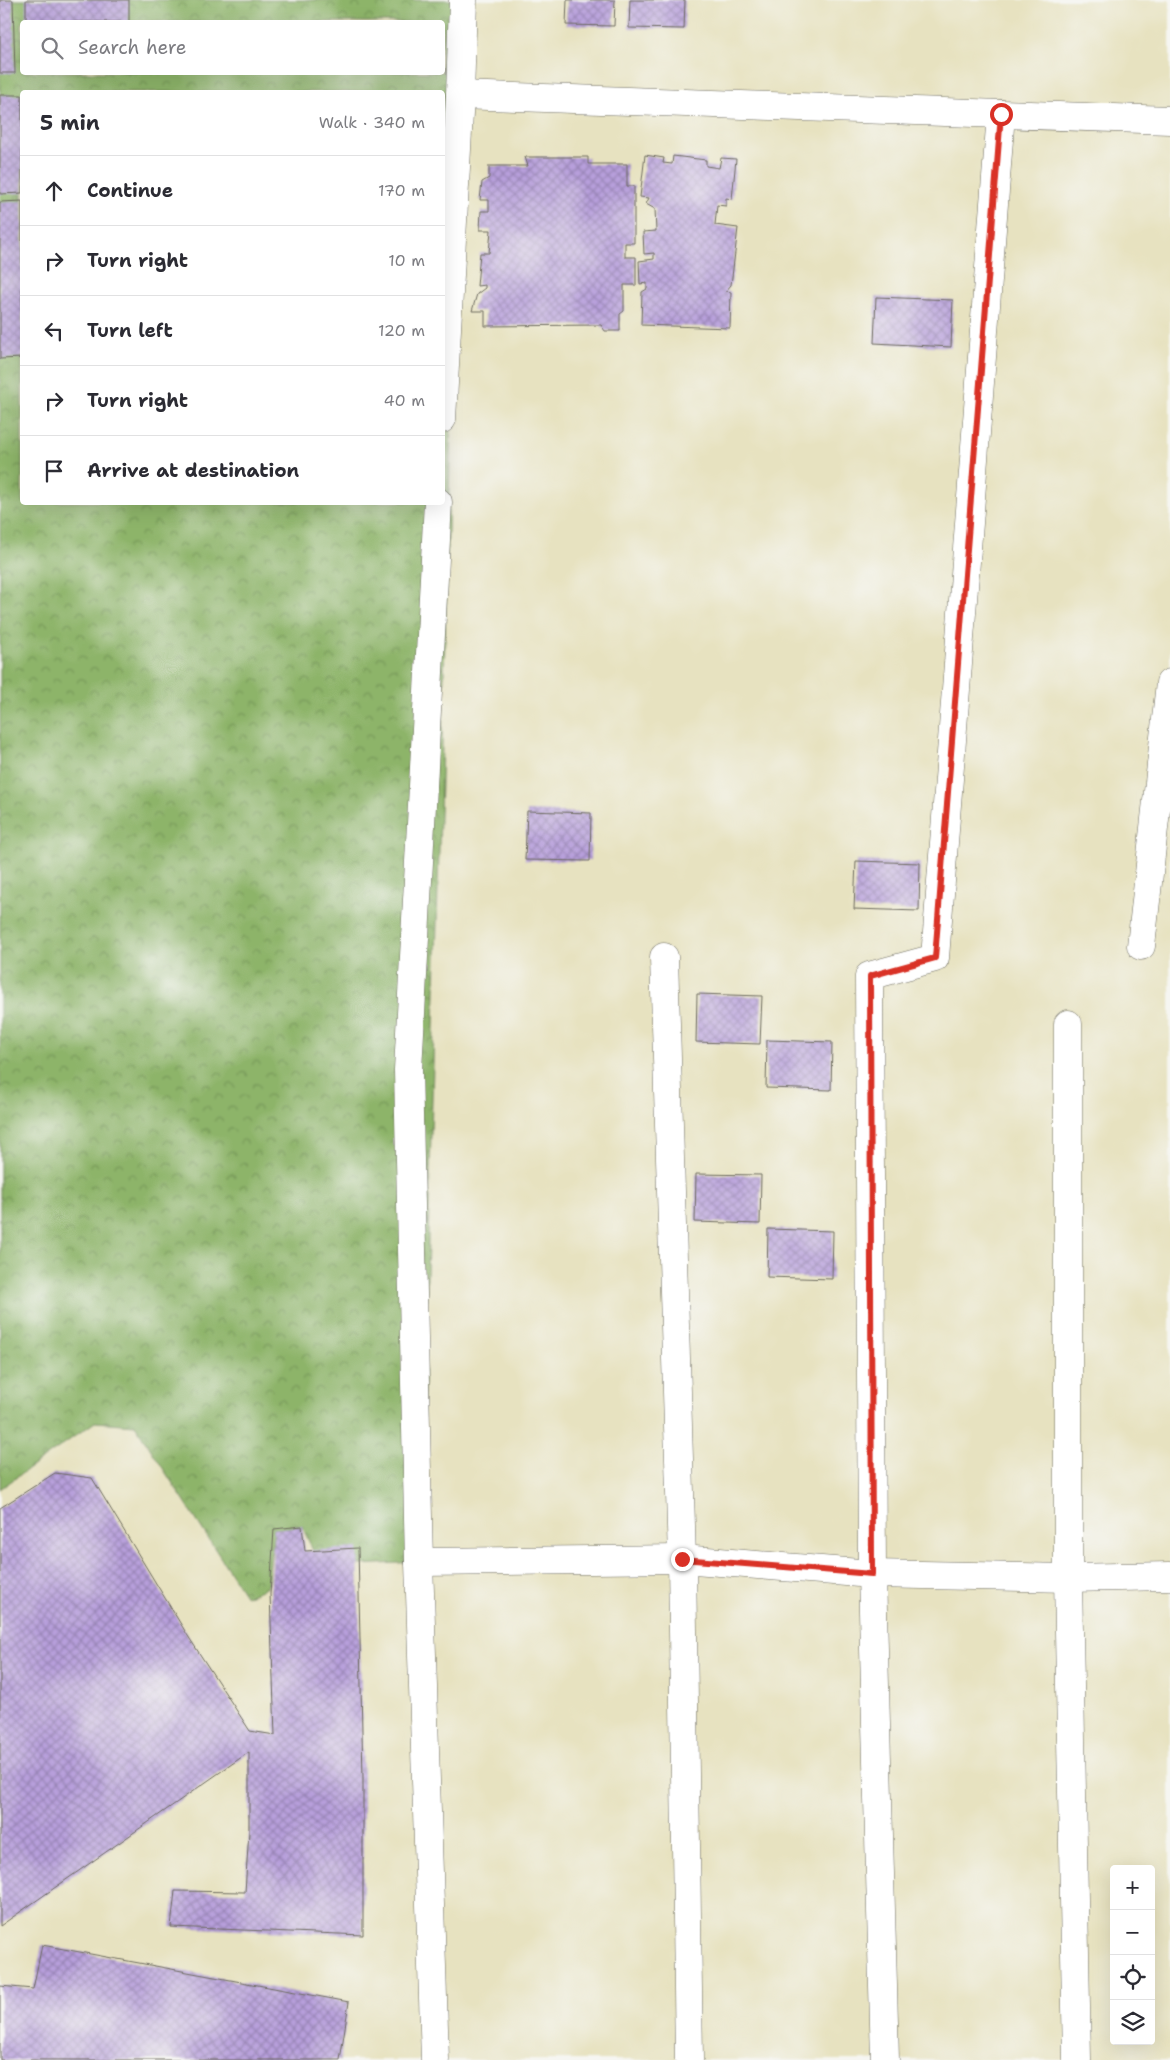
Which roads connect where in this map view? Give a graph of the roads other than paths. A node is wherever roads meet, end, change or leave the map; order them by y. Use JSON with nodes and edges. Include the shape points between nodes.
{"nodes":[{"id":1,"x":463,"y":0,"type":"edge"},
{"id":2,"x":460,"y":95,"type":"junction"},
{"id":3,"x":1001,"y":114,"type":"junction"},
{"id":4,"x":1170,"y":120,"type":"edge"},
{"id":5,"x":445,"y":366,"type":"edge"},
{"id":6,"x":438,"y":505,"type":"edge"},
{"id":7,"x":1170,"y":684,"type":"edge"},
{"id":8,"x":1170,"y":701,"type":"edge"},
{"id":9,"x":1141,"y":946,"type":"dead end"},
{"id":10,"x":664,"y":957,"type":"dead end"},
{"id":11,"x":1068,"y":1024,"type":"dead end"},
{"id":12,"x":682,"y":1559,"type":"junction"},
{"id":13,"x":419,"y":1562,"type":"junction"},
{"id":14,"x":872,"y":1574,"type":"junction"},
{"id":15,"x":1170,"y":1576,"type":"edge"},
{"id":16,"x":1068,"y":1578,"type":"junction"},
{"id":17,"x":435,"y":2060,"type":"edge"},
{"id":18,"x":689,"y":2060,"type":"edge"},
{"id":19,"x":885,"y":2060,"type":"edge"},
{"id":20,"x":1077,"y":2060,"type":"edge"}],
"edges":[{"from":1,"to":2,"type":"street"},
{"from":2,"to":3,"type":"street"},
{"from":2,"to":5,"type":"street"},
{"from":3,"to":4,"type":"street"},
{"from":3,"to":14,"type":"street","via":[[935,958],[870,976]]},
{"from":6,"to":13,"type":"street","via":[[408,1070]]},
{"from":7,"to":8,"type":"street"},
{"from":8,"to":9,"type":"street"},
{"from":10,"to":12,"type":"street"},
{"from":11,"to":16,"type":"street"},
{"from":12,"to":13,"type":"street"},
{"from":12,"to":14,"type":"street"},
{"from":12,"to":18,"type":"street"},
{"from":13,"to":17,"type":"street"},
{"from":14,"to":16,"type":"street"},
{"from":14,"to":19,"type":"street"},
{"from":15,"to":16,"type":"street"},
{"from":16,"to":20,"type":"street"}]}
